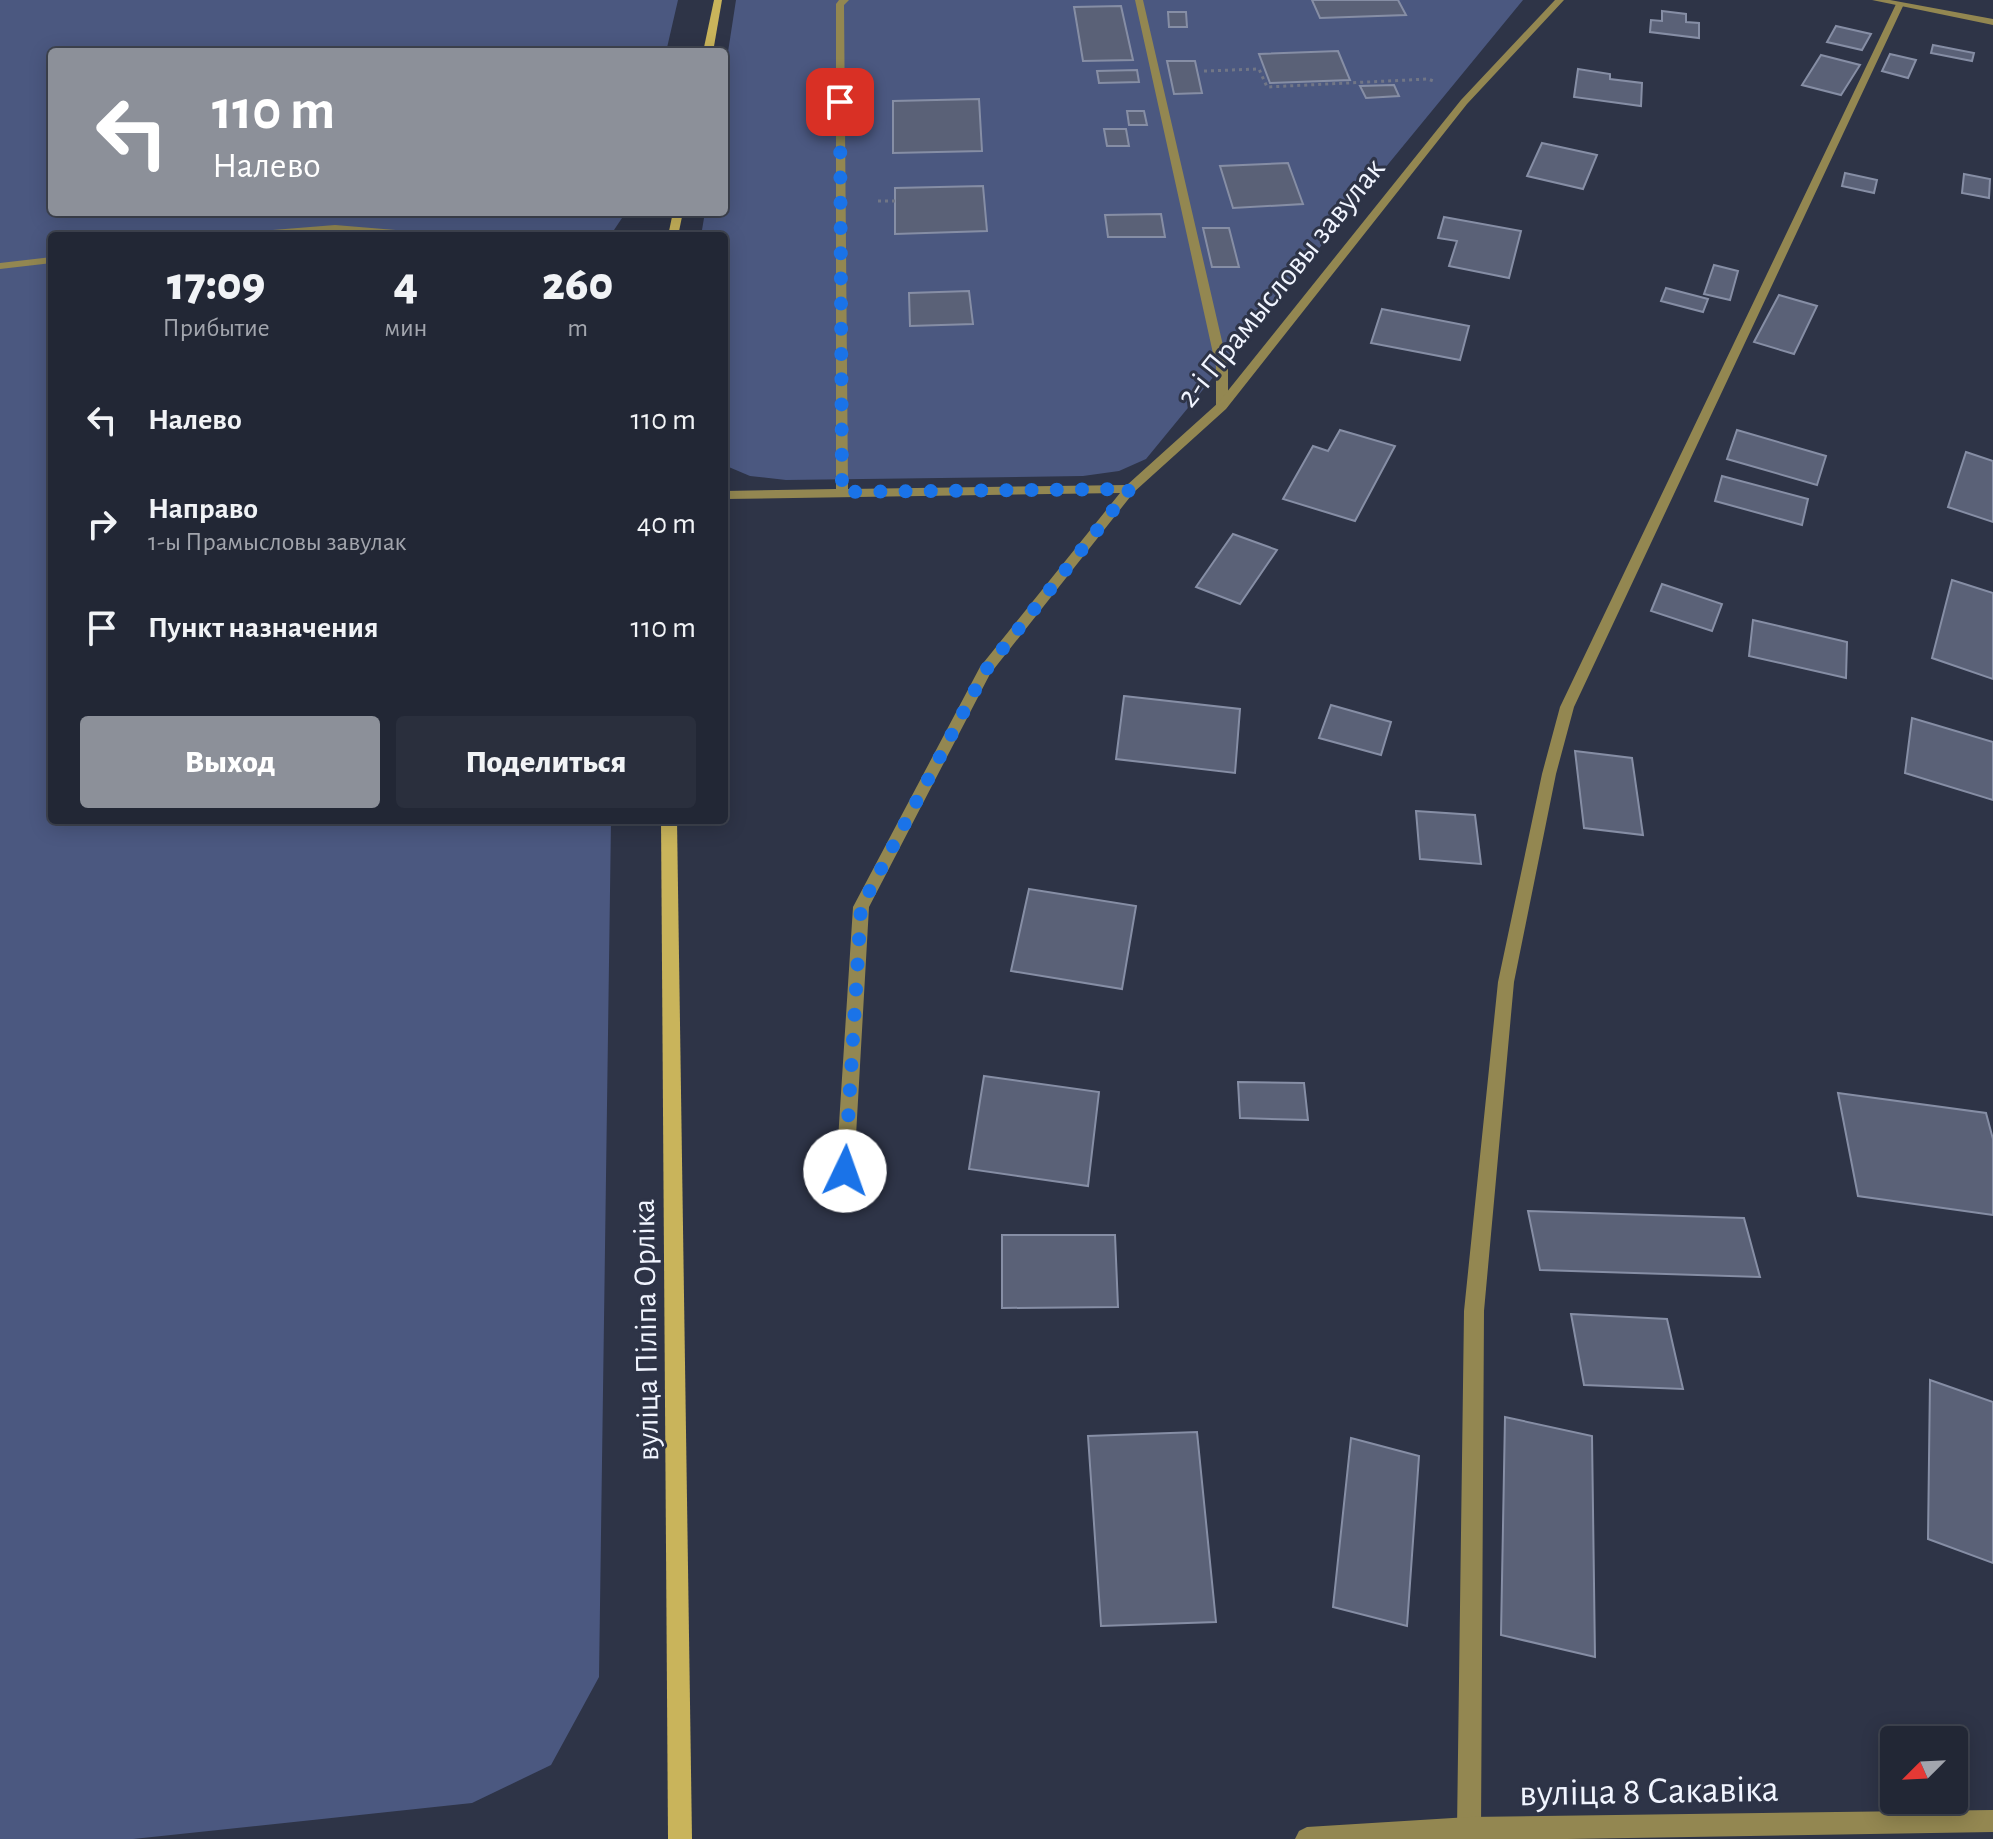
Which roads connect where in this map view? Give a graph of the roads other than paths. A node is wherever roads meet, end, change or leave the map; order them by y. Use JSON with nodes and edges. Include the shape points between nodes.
{"nodes":[{"id":1,"x":718,"y":0,"type":"edge"},
{"id":2,"x":845,"y":0,"type":"edge"},
{"id":3,"x":1139,"y":0,"type":"edge"},
{"id":4,"x":1560,"y":0,"type":"edge"},
{"id":5,"x":1876,"y":0,"type":"edge"},
{"id":6,"x":1900,"y":4,"type":"junction"},
{"id":7,"x":1993,"y":22,"type":"edge"},
{"id":8,"x":709,"y":48,"type":"edge"},
{"id":9,"x":286,"y":232,"type":"edge"},
{"id":10,"x":384,"y":232,"type":"edge"},
{"id":11,"x":48,"y":260,"type":"edge"},
{"id":12,"x":0,"y":266,"type":"edge"},
{"id":13,"x":1222,"y":406,"type":"junction"},
{"id":14,"x":1130,"y":489,"type":"junction"},
{"id":15,"x":842,"y":492,"type":"junction"},
{"id":16,"x":728,"y":495,"type":"edge"},
{"id":17,"x":669,"y":824,"type":"edge"},
{"id":18,"x":845,"y":1171,"type":"dead end"},
{"id":19,"x":1993,"y":1821,"type":"edge"},
{"id":20,"x":1469,"y":1829,"type":"junction"},
{"id":21,"x":680,"y":1839,"type":"edge"},
{"id":22,"x":1307,"y":1839,"type":"edge"}],
"edges":[{"from":1,"to":8,"type":"street"},
{"from":2,"to":15,"type":"street","via":[[840,4]]},
{"from":3,"to":13,"type":"street","via":[[1222,367]]},
{"from":4,"to":13,"type":"street","name":"2-і Прамысловы завулак","via":[[1464,102]]},
{"from":5,"to":6,"type":"street"},
{"from":6,"to":7,"type":"street"},
{"from":6,"to":20,"type":"street","via":[[1567,707],[1549,774],[1506,982],[1474,1311]]},
{"from":9,"to":10,"type":"street"},
{"from":11,"to":12,"type":"street"},
{"from":13,"to":14,"type":"street","name":"2-і Прамысловы завулак"},
{"from":14,"to":15,"type":"street"},
{"from":14,"to":18,"type":"street","name":"2-і Прамысловы завулак","via":[[985,671],[861,907]]},
{"from":15,"to":16,"type":"street"},
{"from":17,"to":21,"type":"street","name":"вуліца Піліпа Орліка"},
{"from":19,"to":20,"type":"street","name":"вуліца 8 Сакавіка"},
{"from":20,"to":22,"type":"street","name":"вуліца 8 Сакавіка"}]}
